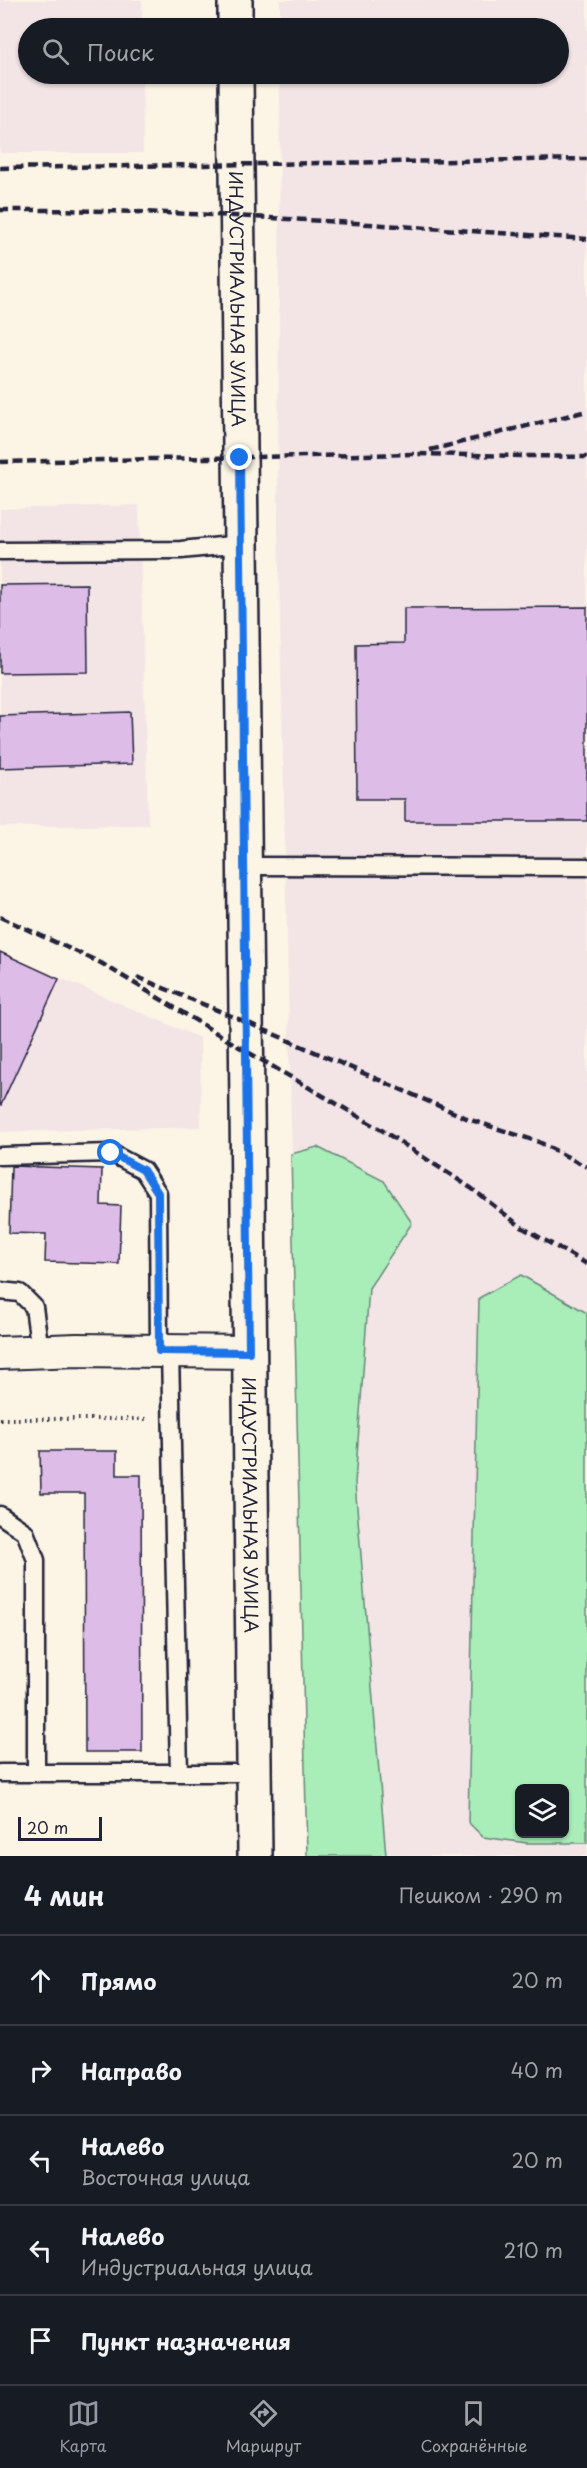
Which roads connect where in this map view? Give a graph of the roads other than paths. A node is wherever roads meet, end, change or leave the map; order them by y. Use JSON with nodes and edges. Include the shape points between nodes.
{"nodes":[{"id":1,"x":235,"y":0,"type":"edge"},
{"id":2,"x":235,"y":18,"type":"edge"},
{"id":3,"x":236,"y":84,"type":"edge"},
{"id":4,"x":241,"y":544,"type":"junction"},
{"id":5,"x":0,"y":551,"type":"edge"},
{"id":6,"x":244,"y":866,"type":"junction"},
{"id":7,"x":587,"y":867,"type":"edge"},
{"id":8,"x":0,"y":1156,"type":"edge"},
{"id":9,"x":0,"y":1291,"type":"edge"},
{"id":10,"x":164,"y":1351,"type":"junction"},
{"id":11,"x":40,"y":1352,"type":"junction"},
{"id":12,"x":249,"y":1352,"type":"junction"},
{"id":13,"x":0,"y":1353,"type":"edge"},
{"id":14,"x":0,"y":1515,"type":"edge"},
{"id":15,"x":0,"y":1773,"type":"edge"},
{"id":16,"x":36,"y":1773,"type":"junction"},
{"id":17,"x":179,"y":1773,"type":"junction"},
{"id":18,"x":254,"y":1773,"type":"junction"},
{"id":19,"x":255,"y":1856,"type":"edge"}],
"edges":[{"from":1,"to":2,"type":"street"},
{"from":3,"to":4,"type":"street","name":"ИНДУСТРИАЛЬНАЯ УЛИЦА"},
{"from":4,"to":5,"type":"lane","via":[[181,550]]},
{"from":4,"to":6,"type":"street","name":"ИНДУСТРИАЛЬНАЯ УЛИЦА"},
{"from":6,"to":7,"type":"lane"},
{"from":6,"to":12,"type":"street","name":"ИНДУСТРИАЛЬНАЯ УЛИЦА"},
{"from":8,"to":10,"type":"lane","via":[[111,1153],[143,1170],[158,1193]]},
{"from":9,"to":11,"type":"lane","via":[[20,1293],[34,1307]]},
{"from":10,"to":11,"type":"street"},
{"from":10,"to":12,"type":"street"},
{"from":10,"to":17,"type":"lane","via":[[172,1419]]},
{"from":11,"to":13,"type":"street"},
{"from":12,"to":18,"type":"street","name":"ИНДУСТРИАЛЬНАЯ УЛИЦА"},
{"from":14,"to":16,"type":"lane","via":[[25,1532],[36,1560]]},
{"from":15,"to":16,"type":"lane"},
{"from":16,"to":17,"type":"lane"},
{"from":17,"to":18,"type":"lane"},
{"from":18,"to":19,"type":"street","name":"ИНДУСТРИАЛЬНАЯ УЛИЦА"}]}
